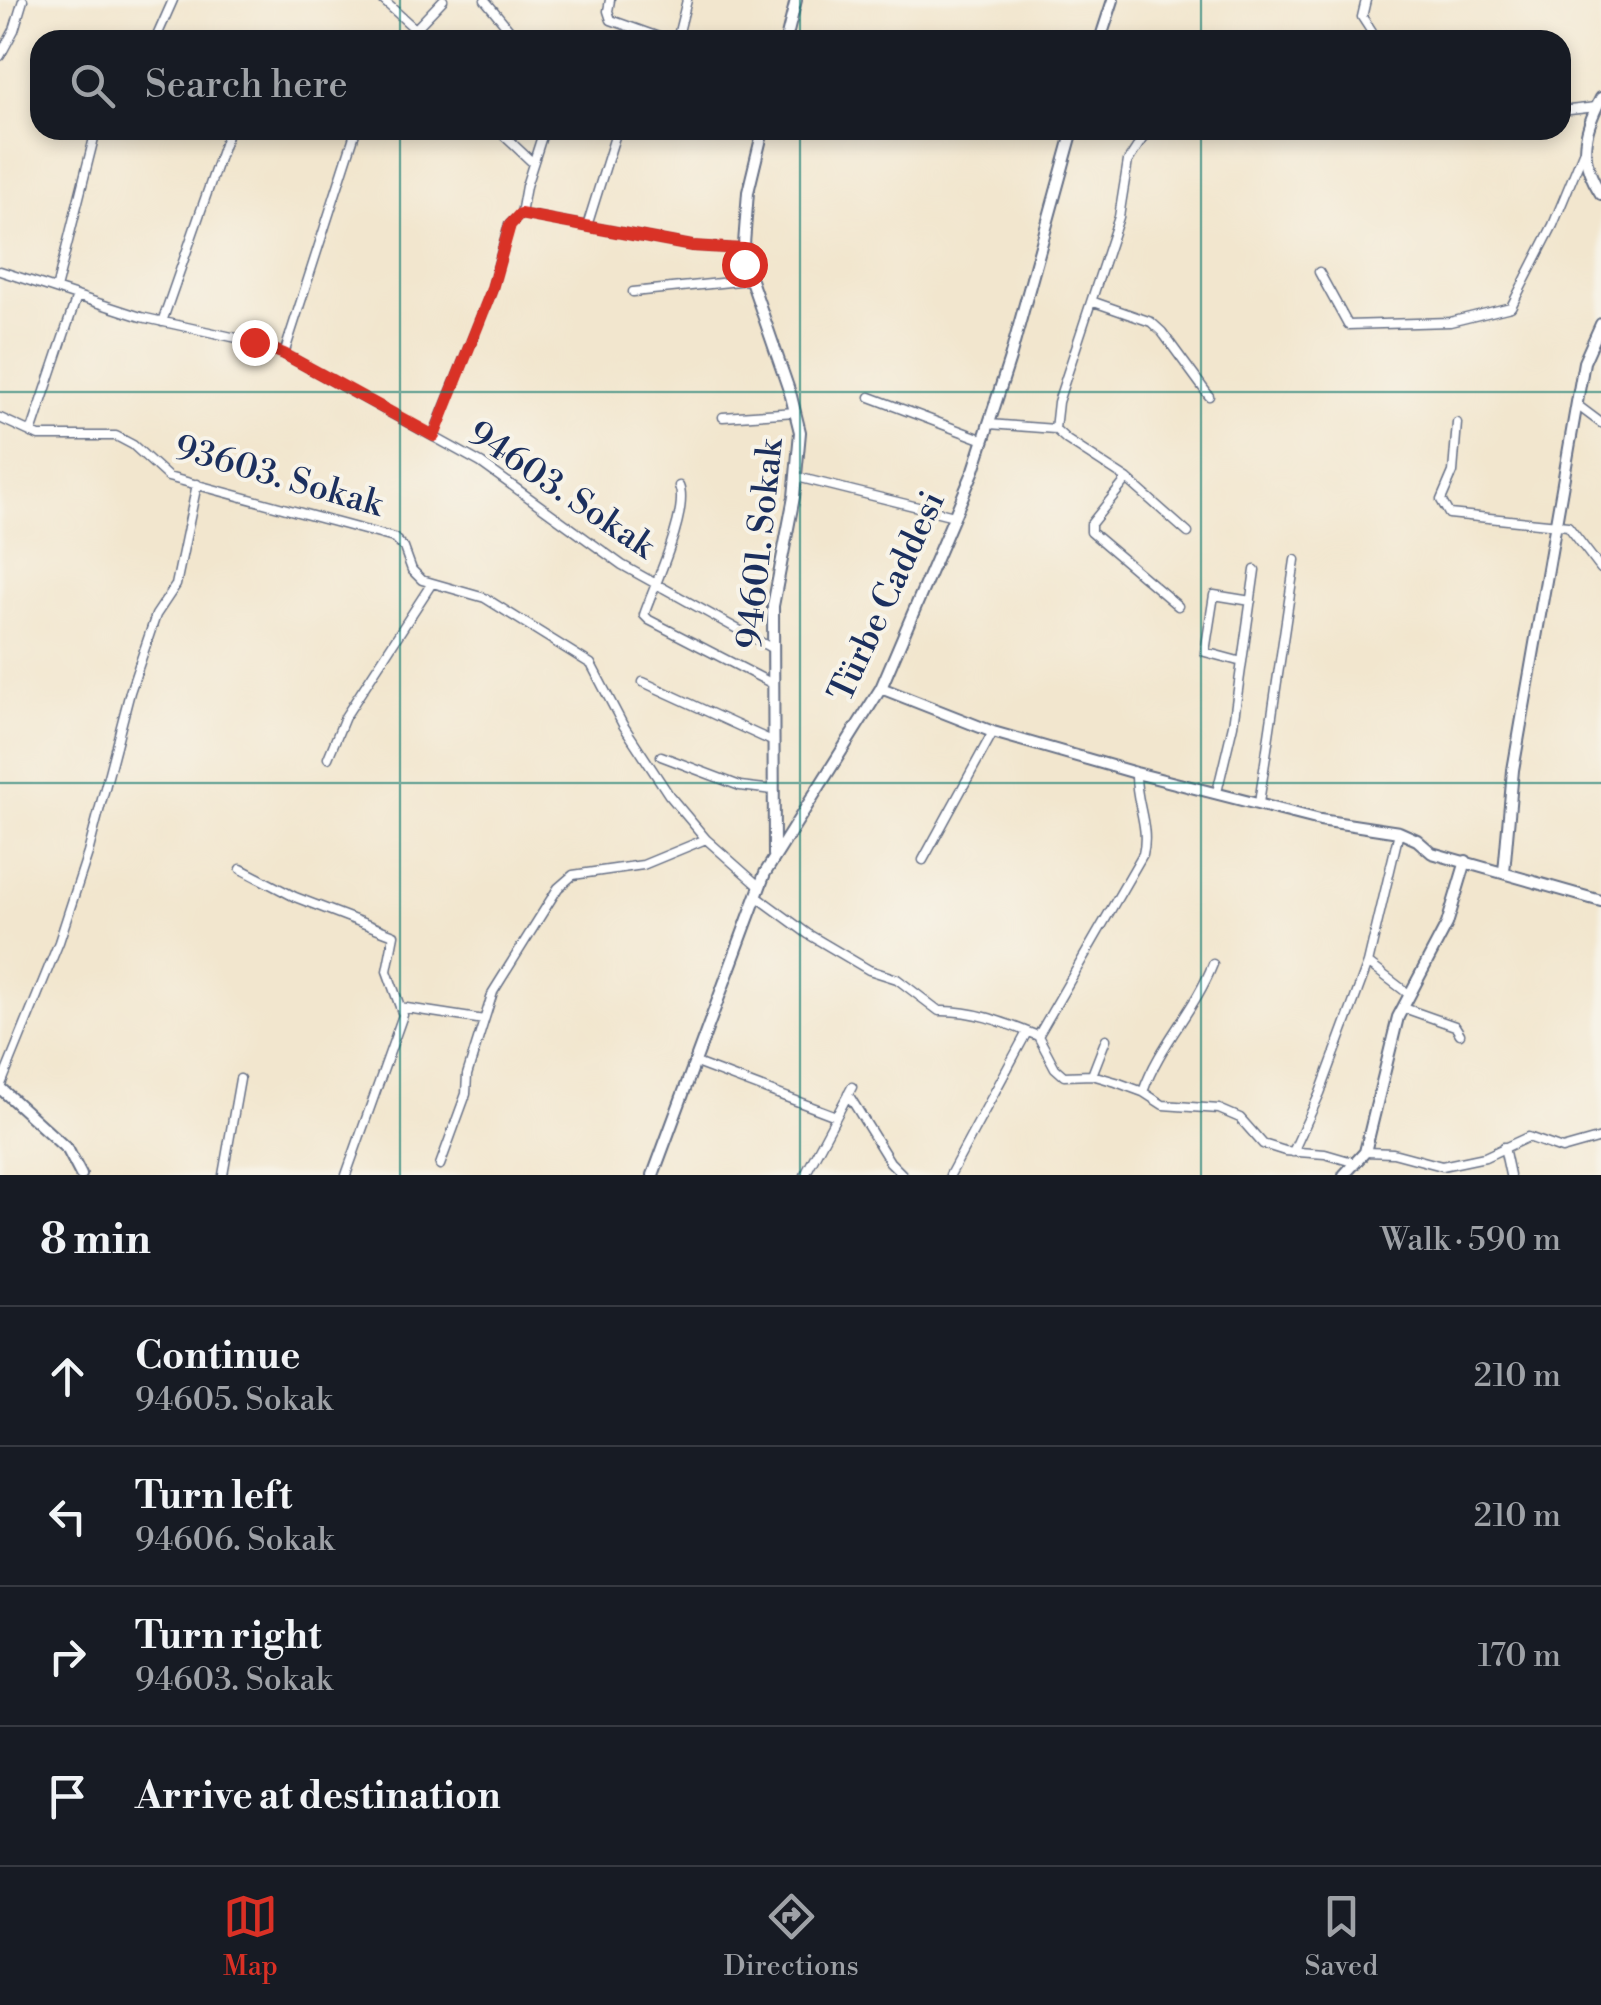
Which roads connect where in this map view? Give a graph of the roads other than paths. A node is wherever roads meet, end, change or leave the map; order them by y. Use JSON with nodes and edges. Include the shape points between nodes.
{"nodes":[{"id":1,"x":23,"y":0,"type":"edge"},
{"id":2,"x":173,"y":0,"type":"edge"},
{"id":3,"x":382,"y":0,"type":"edge"},
{"id":4,"x":443,"y":0,"type":"edge"},
{"id":5,"x":485,"y":0,"type":"edge"},
{"id":6,"x":610,"y":0,"type":"edge"},
{"id":7,"x":687,"y":0,"type":"edge"},
{"id":8,"x":1113,"y":0,"type":"edge"},
{"id":9,"x":1366,"y":0,"type":"edge"},
{"id":10,"x":793,"y":1,"type":"edge"},
{"id":11,"x":415,"y":29,"type":"joint"},
{"id":12,"x":160,"y":30,"type":"edge"},
{"id":13,"x":510,"y":30,"type":"edge"},
{"id":14,"x":639,"y":30,"type":"edge"},
{"id":15,"x":680,"y":30,"type":"edge"},
{"id":16,"x":788,"y":30,"type":"edge"},
{"id":17,"x":1103,"y":30,"type":"edge"},
{"id":18,"x":1370,"y":30,"type":"edge"},
{"id":19,"x":0,"y":56,"type":"edge"},
{"id":20,"x":1598,"y":102,"type":"edge"},
{"id":21,"x":1571,"y":109,"type":"edge"},
{"id":22,"x":94,"y":140,"type":"edge"},
{"id":23,"x":225,"y":140,"type":"edge"},
{"id":24,"x":353,"y":140,"type":"edge"},
{"id":25,"x":509,"y":140,"type":"edge"},
{"id":26,"x":541,"y":140,"type":"edge"},
{"id":27,"x":614,"y":140,"type":"edge"},
{"id":28,"x":761,"y":140,"type":"edge"},
{"id":29,"x":1070,"y":140,"type":"edge"},
{"id":30,"x":1142,"y":140,"type":"edge"},
{"id":31,"x":1584,"y":150,"type":"junction"},
{"id":32,"x":533,"y":163,"type":"junction"},
{"id":33,"x":1601,"y":194,"type":"edge"},
{"id":34,"x":520,"y":214,"type":"junction"},
{"id":35,"x":588,"y":226,"type":"junction"},
{"id":36,"x":742,"y":249,"type":"junction"},
{"id":37,"x":0,"y":270,"type":"edge"},
{"id":38,"x":1319,"y":272,"type":"dead end"},
{"id":39,"x":749,"y":280,"type":"junction"},
{"id":40,"x":56,"y":290,"type":"junction"},
{"id":41,"x":633,"y":292,"type":"dead end"},
{"id":42,"x":77,"y":296,"type":"junction"},
{"id":43,"x":1094,"y":302,"type":"junction"},
{"id":44,"x":162,"y":322,"type":"junction"},
{"id":45,"x":1601,"y":324,"type":"edge"},
{"id":46,"x":284,"y":354,"type":"junction"},
{"id":47,"x":1209,"y":396,"type":"dead end"},
{"id":48,"x":870,"y":397,"type":"dead end"},
{"id":49,"x":1576,"y":405,"type":"junction"},
{"id":50,"x":796,"y":412,"type":"junction"},
{"id":51,"x":723,"y":416,"type":"dead end"},
{"id":52,"x":0,"y":418,"type":"edge"},
{"id":53,"x":1457,"y":423,"type":"dead end"},
{"id":54,"x":989,"y":424,"type":"junction"},
{"id":55,"x":1601,"y":424,"type":"edge"},
{"id":56,"x":1055,"y":428,"type":"junction"},
{"id":57,"x":31,"y":433,"type":"junction"},
{"id":58,"x":434,"y":436,"type":"junction"},
{"id":59,"x":984,"y":440,"type":"junction"},
{"id":60,"x":796,"y":478,"type":"junction"},
{"id":61,"x":1127,"y":479,"type":"junction"},
{"id":62,"x":198,"y":484,"type":"junction"},
{"id":63,"x":679,"y":486,"type":"dead end"},
{"id":64,"x":954,"y":516,"type":"junction"},
{"id":65,"x":1556,"y":523,"type":"junction"},
{"id":66,"x":1188,"y":534,"type":"dead end"},
{"id":67,"x":1294,"y":560,"type":"dead end"},
{"id":68,"x":1601,"y":569,"type":"edge"},
{"id":69,"x":1255,"y":570,"type":"dead end"},
{"id":70,"x":432,"y":584,"type":"junction"},
{"id":71,"x":658,"y":586,"type":"junction"},
{"id":72,"x":1251,"y":602,"type":"junction"},
{"id":73,"x":1178,"y":606,"type":"dead end"},
{"id":74,"x":773,"y":649,"type":"junction"},
{"id":75,"x":1242,"y":662,"type":"junction"},
{"id":76,"x":643,"y":682,"type":"dead end"},
{"id":77,"x":773,"y":684,"type":"junction"},
{"id":78,"x":881,"y":688,"type":"junction"},
{"id":79,"x":993,"y":732,"type":"junction"},
{"id":80,"x":774,"y":742,"type":"junction"},
{"id":81,"x":661,"y":756,"type":"dead end"},
{"id":82,"x":328,"y":758,"type":"dead end"},
{"id":83,"x":1136,"y":773,"type":"junction"},
{"id":84,"x":773,"y":790,"type":"junction"},
{"id":85,"x":1217,"y":792,"type":"junction"},
{"id":86,"x":1260,"y":803,"type":"junction"},
{"id":87,"x":1398,"y":832,"type":"junction"},
{"id":88,"x":706,"y":838,"type":"junction"},
{"id":89,"x":774,"y":856,"type":"junction"},
{"id":90,"x":922,"y":860,"type":"dead end"},
{"id":91,"x":1466,"y":862,"type":"junction"},
{"id":92,"x":241,"y":869,"type":"dead end"},
{"id":93,"x":1504,"y":872,"type":"junction"},
{"id":94,"x":757,"y":891,"type":"junction"},
{"id":95,"x":1601,"y":900,"type":"edge"},
{"id":96,"x":1368,"y":963,"type":"junction"},
{"id":97,"x":1214,"y":964,"type":"dead end"},
{"id":98,"x":1410,"y":995,"type":"junction"},
{"id":99,"x":400,"y":1008,"type":"junction"},
{"id":100,"x":1404,"y":1008,"type":"junction"},
{"id":101,"x":484,"y":1020,"type":"junction"},
{"id":102,"x":1027,"y":1032,"type":"junction"},
{"id":103,"x":1460,"y":1034,"type":"dead end"},
{"id":104,"x":1038,"y":1036,"type":"junction"},
{"id":105,"x":1106,"y":1039,"type":"dead end"},
{"id":106,"x":696,"y":1063,"type":"junction"},
{"id":107,"x":1092,"y":1075,"type":"junction"},
{"id":108,"x":240,"y":1078,"type":"dead end"},
{"id":109,"x":0,"y":1087,"type":"edge"},
{"id":110,"x":1144,"y":1092,"type":"junction"},
{"id":111,"x":836,"y":1116,"type":"junction"},
{"id":112,"x":1601,"y":1138,"type":"edge"},
{"id":113,"x":1504,"y":1148,"type":"junction"},
{"id":114,"x":1294,"y":1152,"type":"junction"},
{"id":115,"x":1366,"y":1152,"type":"junction"},
{"id":116,"x":1356,"y":1162,"type":"junction"},
{"id":117,"x":440,"y":1165,"type":"dead end"},
{"id":118,"x":82,"y":1175,"type":"edge"},
{"id":119,"x":223,"y":1175,"type":"edge"},
{"id":120,"x":346,"y":1175,"type":"edge"},
{"id":121,"x":653,"y":1175,"type":"edge"},
{"id":122,"x":805,"y":1175,"type":"edge"},
{"id":123,"x":902,"y":1175,"type":"edge"},
{"id":124,"x":950,"y":1175,"type":"edge"},
{"id":125,"x":1344,"y":1175,"type":"edge"},
{"id":126,"x":1510,"y":1175,"type":"edge"}],
"edges":[{"from":1,"to":19,"type":"street"},
{"from":2,"to":12,"type":"street"},
{"from":3,"to":11,"type":"street"},
{"from":4,"to":11,"type":"street"},
{"from":5,"to":13,"type":"street"},
{"from":6,"to":14,"type":"street","via":[[611,20]]},
{"from":7,"to":15,"type":"street"},
{"from":8,"to":17,"type":"street"},
{"from":9,"to":18,"type":"street","via":[[1362,17]]},
{"from":10,"to":16,"type":"street"},
{"from":20,"to":21,"type":"street"},
{"from":20,"to":31,"type":"street"},
{"from":22,"to":40,"type":"street"},
{"from":23,"to":44,"type":"street"},
{"from":24,"to":46,"type":"street"},
{"from":25,"to":32,"type":"street"},
{"from":26,"to":32,"type":"street"},
{"from":27,"to":35,"type":"street"},
{"from":28,"to":36,"type":"street","name":"94601. Sokak"},
{"from":29,"to":54,"type":"street","name":"Türbe Caddesi"},
{"from":30,"to":43,"type":"street","via":[[1128,161],[1120,217]]},
{"from":31,"to":33,"type":"street"},
{"from":31,"to":38,"type":"street","via":[[1512,307],[1450,322],[1348,324]]},
{"from":32,"to":34,"type":"street"},
{"from":34,"to":35,"type":"street"},
{"from":34,"to":58,"type":"street","via":[[510,225]]},
{"from":35,"to":36,"type":"street"},
{"from":36,"to":39,"type":"street","name":"94601. Sokak"},
{"from":37,"to":40,"type":"street","name":"94603. Sokak"},
{"from":39,"to":41,"type":"street"},
{"from":39,"to":50,"type":"street","name":"94601. Sokak"},
{"from":40,"to":42,"type":"street","name":"94603. Sokak"},
{"from":42,"to":44,"type":"street","name":"94603. Sokak"},
{"from":42,"to":57,"type":"street"},
{"from":43,"to":47,"type":"street","via":[[1151,322]]},
{"from":43,"to":56,"type":"street"},
{"from":44,"to":46,"type":"street","name":"94603. Sokak"},
{"from":45,"to":49,"type":"street","via":[[1584,362]]},
{"from":46,"to":58,"type":"street","name":"94603. Sokak"},
{"from":48,"to":59,"type":"street"},
{"from":49,"to":55,"type":"street"},
{"from":49,"to":65,"type":"street"},
{"from":50,"to":51,"type":"street","name":"94601. Sokak"},
{"from":50,"to":60,"type":"street","name":"94601. Sokak"},
{"from":52,"to":57,"type":"street","name":"93603. Sokak"},
{"from":53,"to":65,"type":"street","via":[[1453,472],[1441,500],[1449,514]]},
{"from":54,"to":56,"type":"street"},
{"from":54,"to":59,"type":"street","name":"Türbe Caddesi"},
{"from":56,"to":61,"type":"street"},
{"from":57,"to":62,"type":"street","name":"93603. Sokak","via":[[116,436],[159,472]]},
{"from":58,"to":71,"type":"street","name":"94603. Sokak"},
{"from":59,"to":64,"type":"street","name":"Türbe Caddesi"},
{"from":60,"to":64,"type":"street"},
{"from":60,"to":74,"type":"street","name":"94601. Sokak","via":[[774,595]]},
{"from":61,"to":66,"type":"street"},
{"from":61,"to":73,"type":"street","via":[[1090,532]]},
{"from":62,"to":70,"type":"street","name":"93603. Sokak","via":[[394,538],[415,575]]},
{"from":62,"to":109,"type":"street","via":[[176,586],[156,615],[59,942]]},
{"from":63,"to":71,"type":"street","name":"94603. Sokak","via":[[682,499]]},
{"from":64,"to":78,"type":"street","name":"Türbe Caddesi"},
{"from":65,"to":68,"type":"street","via":[[1568,526]]},
{"from":65,"to":93,"type":"street","via":[[1514,770]]},
{"from":67,"to":86,"type":"street"},
{"from":69,"to":72,"type":"street"},
{"from":70,"to":82,"type":"street","via":[[346,716]]},
{"from":70,"to":88,"type":"street","via":[[484,598],[591,664],[660,782]]},
{"from":71,"to":74,"type":"street","name":"94603. Sokak"},
{"from":71,"to":77,"type":"street","name":"94601. Sokak","via":[[645,618]]},
{"from":72,"to":75,"type":"street"},
{"from":72,"to":75,"type":"street","via":[[1214,595],[1205,652]]},
{"from":74,"to":77,"type":"street","name":"94601. Sokak"},
{"from":75,"to":85,"type":"street"},
{"from":76,"to":80,"type":"street"},
{"from":77,"to":80,"type":"street","name":"94601. Sokak"},
{"from":78,"to":79,"type":"street"},
{"from":78,"to":89,"type":"street","name":"Türbe Caddesi"},
{"from":79,"to":83,"type":"street"},
{"from":79,"to":90,"type":"street"},
{"from":80,"to":84,"type":"street","name":"94601. Sokak"},
{"from":81,"to":84,"type":"street","via":[[740,786]]},
{"from":83,"to":85,"type":"street"},
{"from":83,"to":104,"type":"street","via":[[1148,834],[1143,854]]},
{"from":84,"to":89,"type":"street","name":"94601. Sokak"},
{"from":85,"to":86,"type":"street"},
{"from":86,"to":87,"type":"street"},
{"from":87,"to":91,"type":"street","via":[[1432,853]]},
{"from":87,"to":96,"type":"street"},
{"from":88,"to":94,"type":"street"},
{"from":88,"to":101,"type":"street","via":[[643,865],[573,875],[512,959]]},
{"from":89,"to":94,"type":"street","name":"Türbe Caddesi"},
{"from":91,"to":93,"type":"street"},
{"from":91,"to":98,"type":"street","via":[[1447,924]]},
{"from":92,"to":99,"type":"street","via":[[394,935],[388,972]]},
{"from":93,"to":95,"type":"street"},
{"from":94,"to":102,"type":"street","via":[[808,934],[898,979],[939,1011],[964,1010]]},
{"from":94,"to":106,"type":"street","name":"Türbe Caddesi"},
{"from":96,"to":98,"type":"street"},
{"from":96,"to":114,"type":"street"},
{"from":97,"to":110,"type":"street","via":[[1153,1064]]},
{"from":98,"to":100,"type":"street"},
{"from":99,"to":101,"type":"street"},
{"from":99,"to":120,"type":"street","via":[[404,1015]]},
{"from":100,"to":103,"type":"street","via":[[1456,1026]]},
{"from":100,"to":115,"type":"street"},
{"from":101,"to":117,"type":"street"},
{"from":102,"to":104,"type":"street"},
{"from":102,"to":124,"type":"street"},
{"from":104,"to":107,"type":"street","via":[[1064,1076]]},
{"from":105,"to":107,"type":"street"},
{"from":106,"to":111,"type":"street"},
{"from":106,"to":121,"type":"street","name":"Türbe Caddesi"},
{"from":107,"to":110,"type":"street"},
{"from":108,"to":119,"type":"street"},
{"from":109,"to":118,"type":"street","via":[[68,1150]]},
{"from":110,"to":114,"type":"street","via":[[1163,1104],[1220,1109],[1240,1118],[1263,1144]]},
{"from":111,"to":122,"type":"street"},
{"from":111,"to":123,"type":"street","via":[[850,1091]]},
{"from":112,"to":113,"type":"street","via":[[1562,1149],[1528,1137]]},
{"from":113,"to":115,"type":"street","via":[[1442,1166]]},
{"from":113,"to":126,"type":"street"},
{"from":114,"to":116,"type":"street"},
{"from":115,"to":116,"type":"street"},
{"from":116,"to":125,"type":"street"}]}
